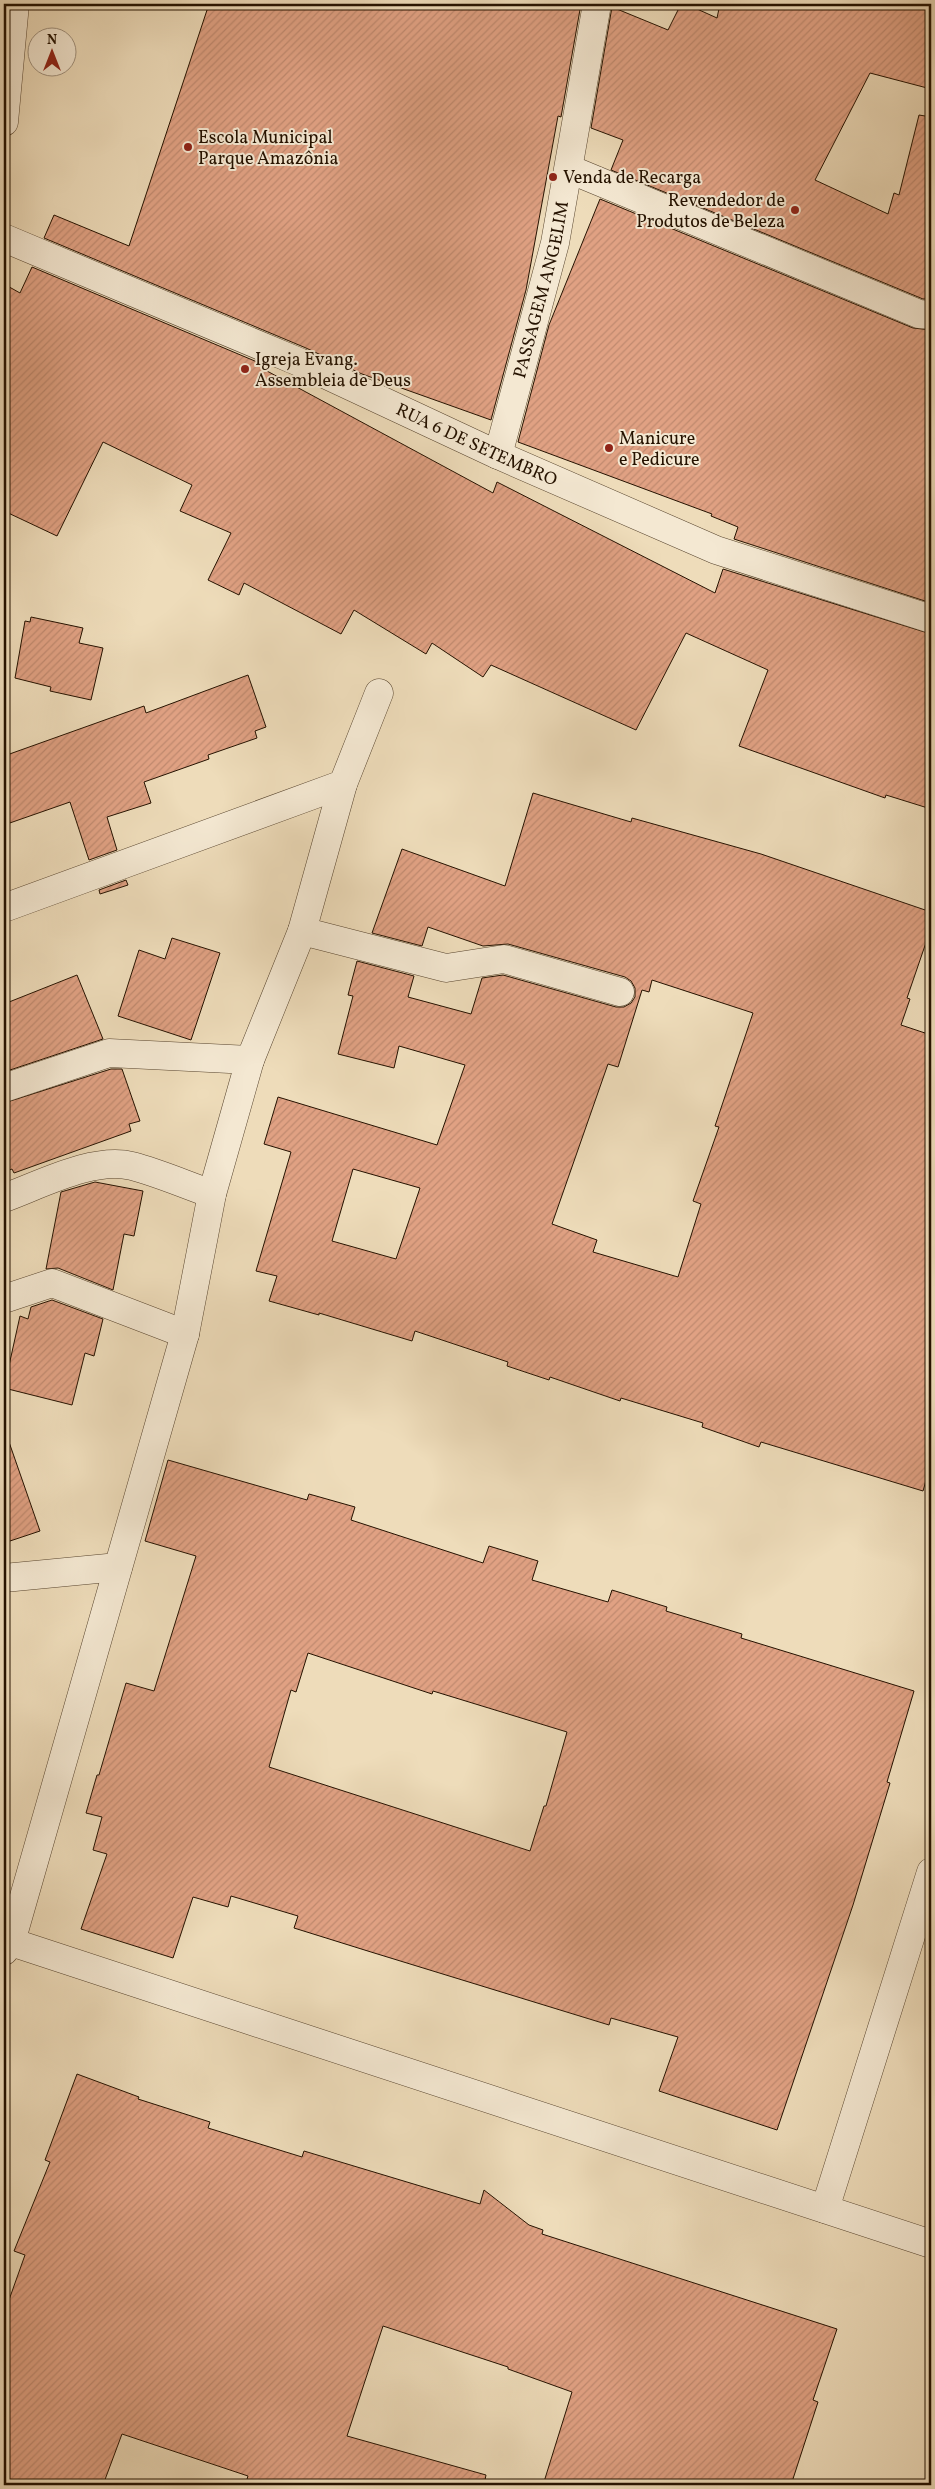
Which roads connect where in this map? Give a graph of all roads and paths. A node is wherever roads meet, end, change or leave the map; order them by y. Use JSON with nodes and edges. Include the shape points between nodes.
{"nodes":[{"id":1,"x":15,"y":4,"type":"edge"},
{"id":2,"x":597,"y":4,"type":"edge"},
{"id":3,"x":4,"y":122,"type":"edge"},
{"id":4,"x":569,"y":169,"type":"junction"},
{"id":5,"x":4,"y":238,"type":"edge"},
{"id":6,"x":931,"y":315,"type":"edge"},
{"id":7,"x":498,"y":455,"type":"junction"},
{"id":8,"x":931,"y":619,"type":"edge"},
{"id":9,"x":379,"y":693,"type":"dead end"},
{"id":10,"x":343,"y":784,"type":"junction"},
{"id":11,"x":4,"y":908,"type":"edge"},
{"id":12,"x":302,"y":931,"type":"junction"},
{"id":13,"x":620,"y":992,"type":"dead end"},
{"id":14,"x":250,"y":1060,"type":"junction"},
{"id":15,"x":4,"y":1088,"type":"edge"},
{"id":16,"x":212,"y":1194,"type":"junction"},
{"id":17,"x":4,"y":1198,"type":"edge"},
{"id":18,"x":4,"y":1298,"type":"edge"},
{"id":19,"x":185,"y":1334,"type":"junction"},
{"id":20,"x":118,"y":1567,"type":"junction"},
{"id":21,"x":4,"y":1578,"type":"edge"},
{"id":22,"x":931,"y":1872,"type":"edge"},
{"id":23,"x":926,"y":1910,"type":"edge"},
{"id":24,"x":7,"y":1946,"type":"edge"},
{"id":25,"x":825,"y":2209,"type":"junction"},
{"id":26,"x":931,"y":2244,"type":"edge"}],
"edges":[{"from":1,"to":3,"type":"street"},
{"from":2,"to":4,"type":"street","name":"PASSAGEM ANGELIM"},
{"from":4,"to":6,"type":"street","via":[[919,314]]},
{"from":4,"to":7,"type":"street","name":"PASSAGEM ANGELIM","via":[[555,243]]},
{"from":5,"to":7,"type":"street","name":"RUA 6 DE SETEMBRO","via":[[299,362]]},
{"from":7,"to":8,"type":"street","name":"RUA 6 DE SETEMBRO","via":[[716,550]]},
{"from":9,"to":10,"type":"street"},
{"from":10,"to":11,"type":"street"},
{"from":10,"to":12,"type":"street"},
{"from":12,"to":13,"type":"street","via":[[446,968],[504,959]]},
{"from":12,"to":14,"type":"street"},
{"from":14,"to":15,"type":"street","via":[[109,1053]]},
{"from":14,"to":16,"type":"street"},
{"from":16,"to":17,"type":"street","via":[[131,1165],[98,1165]]},
{"from":16,"to":19,"type":"street"},
{"from":18,"to":19,"type":"street","via":[[52,1283]]},
{"from":19,"to":20,"type":"street"},
{"from":20,"to":21,"type":"street"},
{"from":20,"to":24,"type":"street"},
{"from":22,"to":23,"type":"street"},
{"from":23,"to":25,"type":"street"},
{"from":24,"to":25,"type":"street"},
{"from":25,"to":26,"type":"street"}]}
